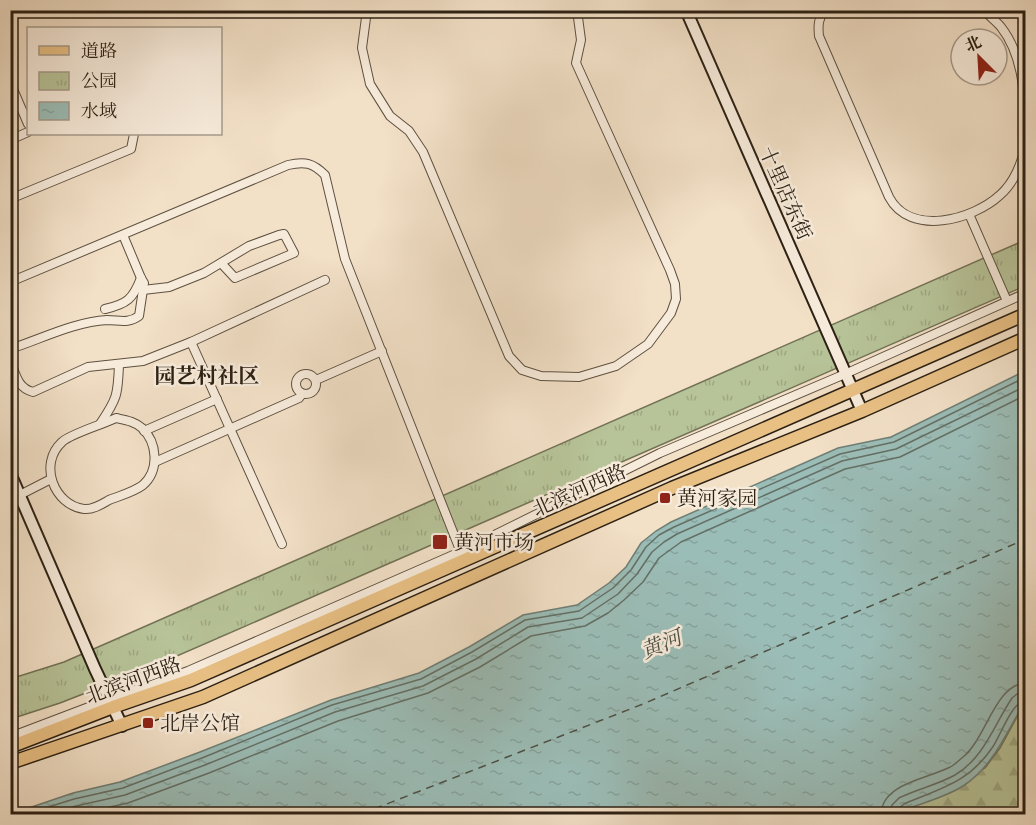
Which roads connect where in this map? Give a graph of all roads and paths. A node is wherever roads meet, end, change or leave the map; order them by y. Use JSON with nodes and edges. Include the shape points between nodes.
{"nodes":[{"id":1,"x":367,"y":10,"type":"edge"},
{"id":2,"x":577,"y":10,"type":"edge"},
{"id":3,"x":686,"y":10,"type":"edge"},
{"id":4,"x":825,"y":10,"type":"edge"},
{"id":5,"x":984,"y":10,"type":"edge"},
{"id":6,"x":10,"y":82,"type":"edge"},
{"id":7,"x":27,"y":122,"type":"edge"},
{"id":8,"x":1026,"y":122,"type":"edge"},
{"id":9,"x":27,"y":132,"type":"edge"},
{"id":10,"x":134,"y":135,"type":"edge"},
{"id":11,"x":10,"y":140,"type":"edge"},
{"id":12,"x":1026,"y":146,"type":"edge"},
{"id":13,"x":10,"y":199,"type":"edge"},
{"id":14,"x":969,"y":214,"type":"junction"},
{"id":15,"x":123,"y":235,"type":"junction"},
{"id":16,"x":221,"y":262,"type":"junction"},
{"id":17,"x":141,"y":278,"type":"junction"},
{"id":18,"x":325,"y":280,"type":"dead end"},
{"id":19,"x":10,"y":282,"type":"edge"},
{"id":20,"x":143,"y":290,"type":"junction"},
{"id":21,"x":1026,"y":293,"type":"edge"},
{"id":22,"x":1008,"y":301,"type":"junction"},
{"id":23,"x":105,"y":309,"type":"dead end"},
{"id":24,"x":1026,"y":314,"type":"edge"},
{"id":25,"x":1026,"y":338,"type":"edge"},
{"id":26,"x":191,"y":342,"type":"junction"},
{"id":27,"x":10,"y":350,"type":"edge"},
{"id":28,"x":382,"y":351,"type":"junction"},
{"id":29,"x":10,"y":360,"type":"edge"},
{"id":30,"x":119,"y":364,"type":"junction"},
{"id":31,"x":845,"y":374,"type":"junction"},
{"id":32,"x":316,"y":380,"type":"junction"},
{"id":33,"x":852,"y":390,"type":"junction"},
{"id":34,"x":302,"y":394,"type":"junction"},
{"id":35,"x":217,"y":399,"type":"junction"},
{"id":36,"x":862,"y":411,"type":"junction"},
{"id":37,"x":99,"y":426,"type":"junction"},
{"id":38,"x":230,"y":428,"type":"junction"},
{"id":39,"x":144,"y":431,"type":"junction"},
{"id":40,"x":154,"y":462,"type":"junction"},
{"id":41,"x":10,"y":473,"type":"edge"},
{"id":42,"x":51,"y":479,"type":"junction"},
{"id":43,"x":15,"y":498,"type":"edge"},
{"id":44,"x":282,"y":544,"type":"dead end"},
{"id":45,"x":462,"y":556,"type":"junction"},
{"id":46,"x":111,"y":703,"type":"junction"},
{"id":47,"x":122,"y":726,"type":"junction"},
{"id":48,"x":10,"y":737,"type":"edge"},
{"id":49,"x":82,"y":739,"type":"junction"},
{"id":50,"x":10,"y":747,"type":"edge"},
{"id":51,"x":10,"y":763,"type":"edge"}],
"edges":[{"from":1,"to":2,"type":"street","via":[[362,48],[370,84],[390,116],[409,131],[423,152],[509,356],[531,374],[579,377],[616,366],[648,344],[671,313],[676,299],[670,270],[576,63],[581,40]]},
{"from":3,"to":31,"type":"street","name":"十里店东街"},
{"from":4,"to":14,"type":"street","via":[[818,26],[819,36],[894,206],[901,213],[920,219],[950,220]]},
{"from":5,"to":8,"type":"street","via":[[1001,27],[1017,55]]},
{"from":6,"to":7,"type":"street"},
{"from":9,"to":11,"type":"street"},
{"from":10,"to":13,"type":"street","via":[[131,149]]},
{"from":12,"to":14,"type":"street","via":[[1019,170],[1002,194]]},
{"from":14,"to":22,"type":"street"},
{"from":15,"to":17,"type":"street"},
{"from":15,"to":19,"type":"street"},
{"from":15,"to":28,"type":"street","via":[[288,165],[302,161],[316,165],[330,187],[345,259]]},
{"from":16,"to":16,"type":"street","via":[[249,246],[284,234],[294,253],[235,278]]},
{"from":16,"to":20,"type":"street","via":[[169,287]]},
{"from":17,"to":20,"type":"street"},
{"from":17,"to":23,"type":"street","via":[[134,296]]},
{"from":18,"to":26,"type":"street"},
{"from":20,"to":27,"type":"street","via":[[139,316],[131,321],[79,325]]},
{"from":21,"to":22,"type":"street"},
{"from":22,"to":31,"type":"street"},
{"from":24,"to":33,"type":"main road","name":"北滨河西路"},
{"from":25,"to":36,"type":"main road","name":"北滨河西路"},
{"from":26,"to":30,"type":"street","via":[[143,361]]},
{"from":26,"to":35,"type":"street"},
{"from":28,"to":32,"type":"street"},
{"from":28,"to":45,"type":"street"},
{"from":29,"to":30,"type":"street","via":[[20,386],[33,392],[88,367]]},
{"from":30,"to":37,"type":"street","via":[[116,402]]},
{"from":31,"to":33,"type":"street","name":"十里店东街"},
{"from":31,"to":45,"type":"street","via":[[660,453]]},
{"from":32,"to":34,"type":"street","via":[[313,392]]},
{"from":32,"to":34,"type":"street","via":[[302,374],[296,388]]},
{"from":33,"to":36,"type":"street","name":"十里店东街"},
{"from":33,"to":45,"type":"main road","name":"北滨河西路"},
{"from":34,"to":38,"type":"street"},
{"from":35,"to":38,"type":"street"},
{"from":35,"to":39,"type":"street"},
{"from":36,"to":47,"type":"main road","name":"北滨河西路","via":[[672,488],[203,697]]},
{"from":37,"to":39,"type":"street","via":[[116,418],[129,420]]},
{"from":37,"to":42,"type":"street","via":[[63,441],[54,452]]},
{"from":38,"to":40,"type":"street"},
{"from":38,"to":44,"type":"street"},
{"from":39,"to":40,"type":"street","via":[[154,449]]},
{"from":40,"to":42,"type":"street","via":[[142,485],[89,510],[67,502]]},
{"from":41,"to":43,"type":"street"},
{"from":42,"to":43,"type":"street"},
{"from":43,"to":46,"type":"street"},
{"from":45,"to":46,"type":"main road","name":"北滨河西路","via":[[191,680]]},
{"from":46,"to":47,"type":"street"},
{"from":46,"to":48,"type":"street"},
{"from":46,"to":49,"type":"main road","via":[[110,716]]},
{"from":46,"to":50,"type":"main road","name":"北滨河西路"},
{"from":47,"to":49,"type":"main road","name":"北滨河西路"},
{"from":49,"to":51,"type":"main road","name":"北滨河西路"}]}
